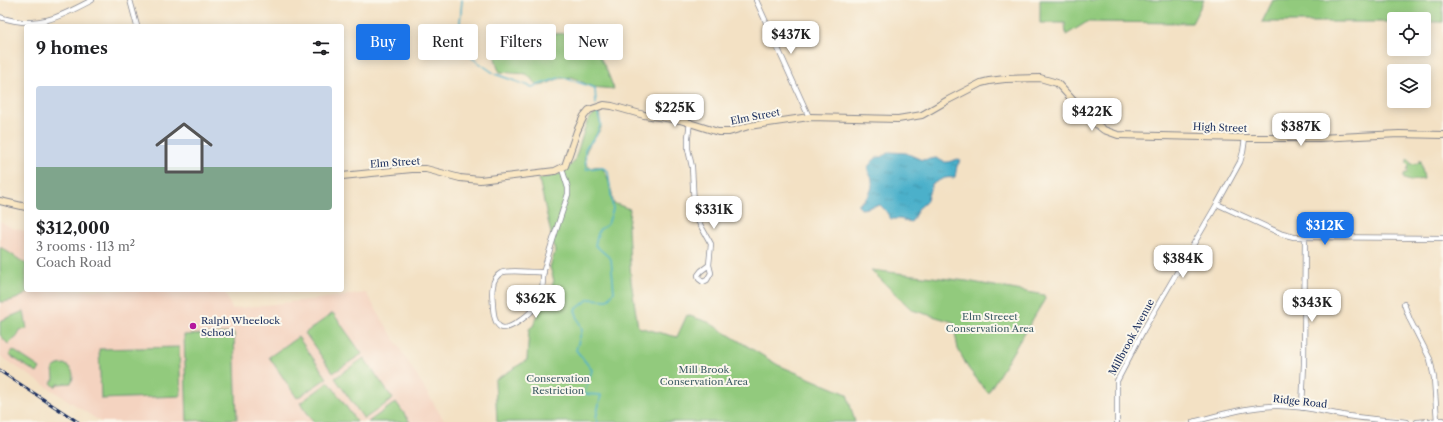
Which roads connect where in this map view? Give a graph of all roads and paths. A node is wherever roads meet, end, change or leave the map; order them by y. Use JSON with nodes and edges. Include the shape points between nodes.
{"nodes":[{"id":1,"x":92,"y":0,"type":"edge"},
{"id":2,"x":130,"y":0,"type":"edge"},
{"id":3,"x":756,"y":0,"type":"edge"},
{"id":4,"x":0,"y":17,"type":"edge"},
{"id":5,"x":46,"y":23,"type":"edge"},
{"id":6,"x":136,"y":24,"type":"edge"},
{"id":7,"x":1041,"y":78,"type":"joint"},
{"id":8,"x":809,"y":118,"type":"junction"},
{"id":9,"x":690,"y":122,"type":"junction"},
{"id":10,"x":1443,"y":134,"type":"edge"},
{"id":11,"x":1245,"y":138,"type":"junction"},
{"id":12,"x":562,"y":168,"type":"junction"},
{"id":13,"x":344,"y":176,"type":"edge"},
{"id":14,"x":0,"y":200,"type":"edge"},
{"id":15,"x":1218,"y":204,"type":"junction"},
{"id":16,"x":24,"y":207,"type":"edge"},
{"id":17,"x":1305,"y":238,"type":"junction"},
{"id":18,"x":1443,"y":238,"type":"edge"},
{"id":19,"x":709,"y":265,"type":"dead end"},
{"id":20,"x":544,"y":272,"type":"junction"},
{"id":21,"x":1404,"y":304,"type":"dead end"},
{"id":22,"x":1302,"y":408,"type":"junction"},
{"id":23,"x":1443,"y":420,"type":"edge"},
{"id":24,"x":1437,"y":421,"type":"junction"},
{"id":25,"x":1117,"y":422,"type":"edge"},
{"id":26,"x":1193,"y":422,"type":"edge"},
{"id":27,"x":1406,"y":422,"type":"edge"},
{"id":28,"x":1417,"y":422,"type":"edge"}],
"edges":[{"from":1,"to":5,"type":"street"},
{"from":2,"to":6,"type":"street"},
{"from":3,"to":8,"type":"street"},
{"from":4,"to":5,"type":"street","via":[[21,22]]},
{"from":7,"to":8,"type":"street","name":"Elm Street","via":[[981,83],[922,115],[911,117]]},
{"from":7,"to":11,"type":"street","name":"High Street","via":[[1057,83],[1091,120],[1104,130],[1118,135]]},
{"from":8,"to":9,"type":"street","name":"Elm Street","via":[[749,126],[729,132],[718,132]]},
{"from":9,"to":12,"type":"street","name":"Elm Street","via":[[644,116],[612,106],[596,107],[589,110],[581,120],[567,161]]},
{"from":9,"to":19,"type":"street","via":[[688,149],[692,167],[694,205],[711,244]]},
{"from":10,"to":11,"type":"street","name":"High Street"},
{"from":11,"to":15,"type":"street","name":"Millbrook Avenue","via":[[1240,162]]},
{"from":12,"to":13,"type":"street","name":"Elm Street","via":[[480,180],[460,178],[426,169]]},
{"from":12,"to":20,"type":"street","via":[[568,194]]},
{"from":14,"to":16,"type":"street"},
{"from":15,"to":17,"type":"street","via":[[1282,234]]},
{"from":15,"to":25,"type":"street","name":"Millbrook Avenue","via":[[1144,329],[1117,381]]},
{"from":17,"to":18,"type":"street"},
{"from":17,"to":22,"type":"street"},
{"from":20,"to":20,"type":"street","via":[[507,272],[497,276],[492,286],[494,314],[500,327],[511,327],[534,310],[542,290]]},
{"from":21,"to":24,"type":"street","via":[[1430,359]]},
{"from":22,"to":26,"type":"street","name":"Ridge Road","via":[[1256,407]]},
{"from":22,"to":27,"type":"street","name":"Ridge Road"},
{"from":23,"to":24,"type":"street"},
{"from":24,"to":28,"type":"street"}]}
